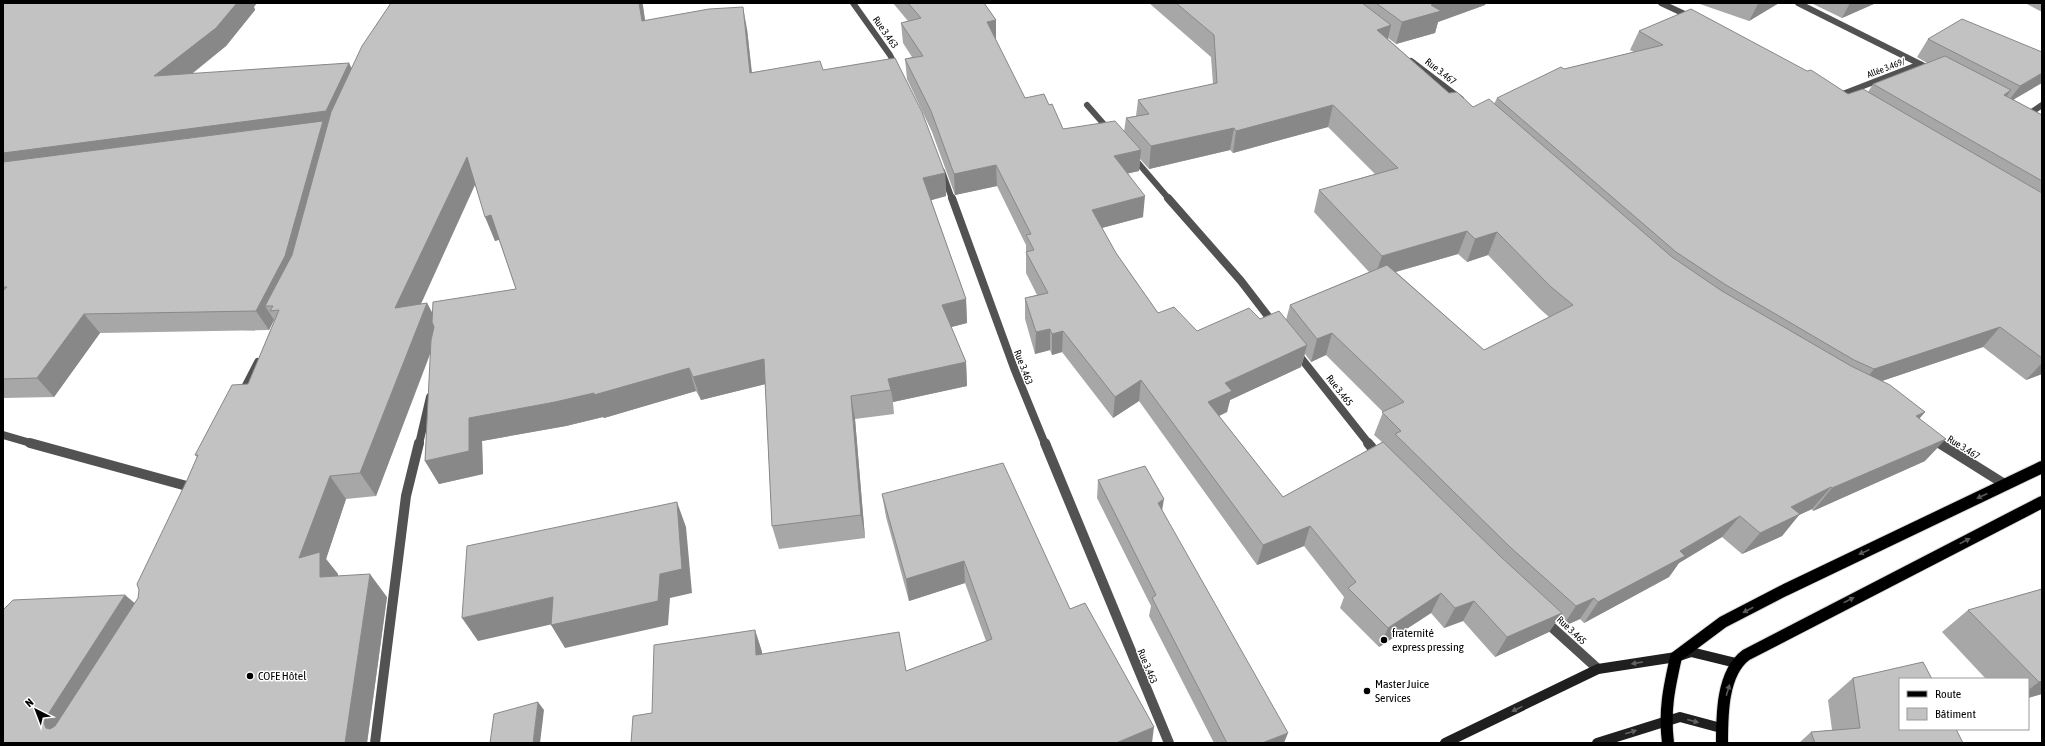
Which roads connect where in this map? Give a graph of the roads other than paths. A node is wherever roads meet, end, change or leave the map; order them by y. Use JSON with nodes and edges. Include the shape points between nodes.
{"nodes":[{"id":1,"x":853,"y":3,"type":"edge"},
{"id":2,"x":1661,"y":3,"type":"edge"},
{"id":3,"x":1798,"y":3,"type":"edge"},
{"id":4,"x":1696,"y":19,"type":"edge"},
{"id":5,"x":1403,"y":54,"type":"edge"},
{"id":6,"x":1920,"y":64,"type":"junction"},
{"id":7,"x":1941,"y":75,"type":"edge"},
{"id":8,"x":901,"y":77,"type":"edge"},
{"id":9,"x":1833,"y":91,"type":"edge"},
{"id":10,"x":1840,"y":95,"type":"junction"},
{"id":11,"x":1846,"y":99,"type":"edge"},
{"id":12,"x":1465,"y":102,"type":"edge"},
{"id":13,"x":1087,"y":104,"type":"dead end"},
{"id":14,"x":2042,"y":105,"type":"edge"},
{"id":15,"x":2016,"y":114,"type":"edge"},
{"id":16,"x":2023,"y":118,"type":"junction"},
{"id":17,"x":2029,"y":122,"type":"edge"},
{"id":18,"x":1112,"y":134,"type":"edge"},
{"id":19,"x":1128,"y":152,"type":"edge"},
{"id":20,"x":939,"y":164,"type":"edge"},
{"id":21,"x":1279,"y":330,"type":"edge"},
{"id":22,"x":1293,"y":348,"type":"edge"},
{"id":23,"x":262,"y":354,"type":"edge"},
{"id":24,"x":432,"y":388,"type":"edge"},
{"id":25,"x":237,"y":404,"type":"edge"},
{"id":26,"x":3,"y":435,"type":"edge"},
{"id":27,"x":1928,"y":435,"type":"edge"},
{"id":28,"x":1382,"y":461,"type":"edge"},
{"id":29,"x":2042,"y":467,"type":"edge"},
{"id":30,"x":2006,"y":485,"type":"junction"},
{"id":31,"x":194,"y":488,"type":"edge"},
{"id":32,"x":2042,"y":502,"type":"edge"},
{"id":33,"x":1540,"y":616,"type":"edge"},
{"id":34,"x":1676,"y":656,"type":"junction"},
{"id":35,"x":1736,"y":663,"type":"junction"},
{"id":36,"x":1598,"y":670,"type":"junction"},
{"id":37,"x":1665,"y":721,"type":"junction"},
{"id":38,"x":1721,"y":728,"type":"junction"},
{"id":39,"x":375,"y":743,"type":"edge"},
{"id":40,"x":1169,"y":743,"type":"edge"},
{"id":41,"x":1445,"y":743,"type":"edge"},
{"id":42,"x":1597,"y":743,"type":"edge"},
{"id":43,"x":1668,"y":743,"type":"edge"},
{"id":44,"x":1722,"y":743,"type":"edge"}],
"edges":[{"from":1,"to":8,"type":"street","name":"Rue 3.463","via":[[890,55]]},
{"from":2,"to":4,"type":"street"},
{"from":3,"to":6,"type":"street"},
{"from":5,"to":12,"type":"street","name":"Rue 3.467"},
{"from":6,"to":7,"type":"street","name":"Allée 3.469/"},
{"from":6,"to":10,"type":"street","name":"Allée 3.469/"},
{"from":9,"to":10,"type":"street"},
{"from":10,"to":11,"type":"street"},
{"from":13,"to":18,"type":"street"},
{"from":14,"to":16,"type":"street"},
{"from":15,"to":16,"type":"street"},
{"from":16,"to":17,"type":"street"},
{"from":19,"to":21,"type":"street"},
{"from":20,"to":40,"type":"street","name":"Rue 3.463","via":[[1014,368]]},
{"from":22,"to":28,"type":"street","name":"Rue 3.465"},
{"from":23,"to":25,"type":"street"},
{"from":24,"to":39,"type":"street","via":[[406,496]]},
{"from":26,"to":31,"type":"street"},
{"from":27,"to":30,"type":"street","name":"Rue 3.467"},
{"from":29,"to":30,"type":"main road"},
{"from":30,"to":34,"type":"main road","one_way":true,"via":[[1723,622]]},
{"from":35,"to":32,"type":"main road","one_way":true,"via":[[1769,640]]},
{"from":33,"to":36,"type":"street","name":"Rue 3.465"},
{"from":34,"to":35,"type":"main road","via":[[1691,652]]},
{"from":34,"to":36,"type":"main road","one_way":true},
{"from":34,"to":37,"type":"main road"},
{"from":38,"to":35,"type":"main road","one_way":true,"via":[[1726,695]]},
{"from":36,"to":41,"type":"main road","one_way":true},
{"from":37,"to":38,"type":"main road","one_way":true,"via":[[1680,717]]},
{"from":42,"to":37,"type":"main road","one_way":true},
{"from":37,"to":43,"type":"main road"},
{"from":38,"to":44,"type":"main road"}]}
